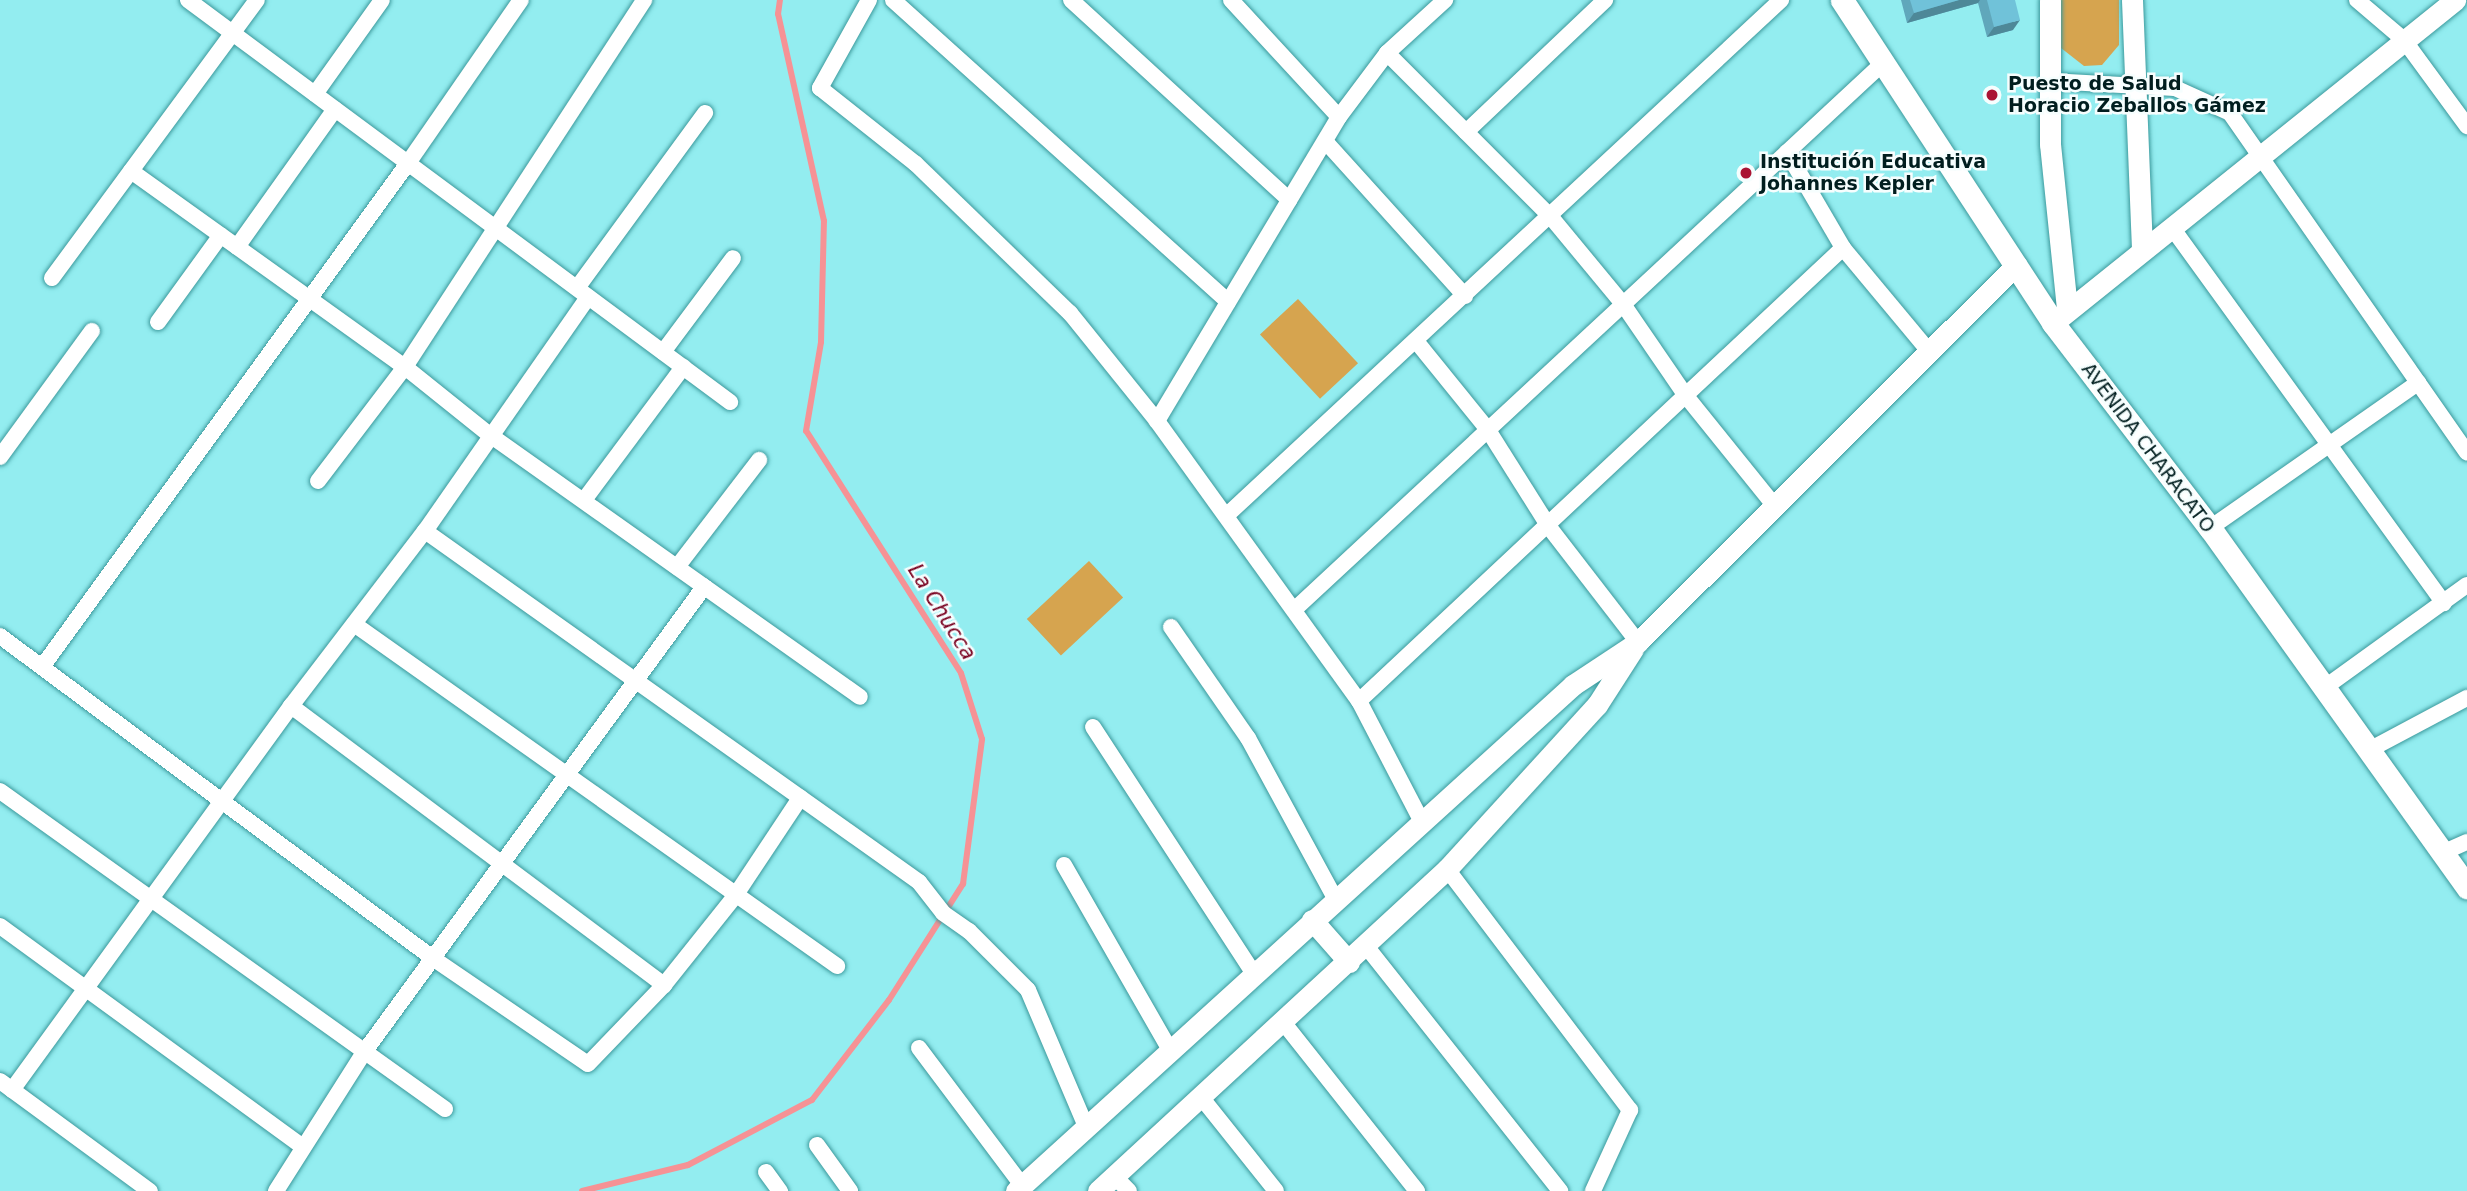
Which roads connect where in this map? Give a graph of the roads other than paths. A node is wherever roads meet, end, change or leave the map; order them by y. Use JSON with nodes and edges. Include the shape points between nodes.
{"nodes":[{"id":1,"x":188,"y":0,"type":"edge"},
{"id":2,"x":257,"y":0,"type":"edge"},
{"id":3,"x":382,"y":0,"type":"edge"},
{"id":4,"x":521,"y":0,"type":"edge"},
{"id":5,"x":644,"y":0,"type":"edge"},
{"id":6,"x":869,"y":0,"type":"edge"},
{"id":7,"x":893,"y":0,"type":"edge"},
{"id":8,"x":1071,"y":0,"type":"edge"},
{"id":9,"x":1231,"y":0,"type":"edge"},
{"id":10,"x":1445,"y":0,"type":"edge"},
{"id":11,"x":1605,"y":0,"type":"edge"},
{"id":12,"x":1781,"y":0,"type":"edge"},
{"id":13,"x":1842,"y":0,"type":"edge"},
{"id":14,"x":2050,"y":0,"type":"edge"},
{"id":15,"x":2132,"y":0,"type":"edge"},
{"id":16,"x":2357,"y":0,"type":"edge"},
{"id":17,"x":2455,"y":0,"type":"edge"},
{"id":18,"x":233,"y":33,"type":"junction"},
{"id":19,"x":2404,"y":40,"type":"junction"},
{"id":20,"x":1387,"y":53,"type":"junction"},
{"id":21,"x":1883,"y":63,"type":"junction"},
{"id":22,"x":2050,"y":80,"type":"junction"},
{"id":23,"x":2133,"y":83,"type":"junction"},
{"id":24,"x":316,"y":94,"type":"junction"},
{"id":25,"x":335,"y":109,"type":"junction"},
{"id":26,"x":705,"y":113,"type":"dead end"},
{"id":27,"x":1339,"y":117,"type":"junction"},
{"id":28,"x":2467,"y":126,"type":"edge"},
{"id":29,"x":1466,"y":132,"type":"junction"},
{"id":30,"x":1325,"y":141,"type":"junction"},
{"id":31,"x":1787,"y":152,"type":"junction"},
{"id":32,"x":2260,"y":157,"type":"junction"},
{"id":33,"x":408,"y":163,"type":"junction"},
{"id":34,"x":131,"y":171,"type":"junction"},
{"id":35,"x":1289,"y":200,"type":"junction"},
{"id":36,"x":1551,"y":217,"type":"junction"},
{"id":37,"x":498,"y":229,"type":"junction"},
{"id":38,"x":2173,"y":229,"type":"junction"},
{"id":39,"x":220,"y":235,"type":"junction"},
{"id":40,"x":237,"y":247,"type":"junction"},
{"id":41,"x":1843,"y":248,"type":"junction"},
{"id":42,"x":2142,"y":249,"type":"junction"},
{"id":43,"x":733,"y":258,"type":"dead end"},
{"id":44,"x":2016,"y":265,"type":"junction"},
{"id":45,"x":52,"y":278,"type":"dead end"},
{"id":46,"x":582,"y":292,"type":"junction"},
{"id":47,"x":1465,"y":296,"type":"junction"},
{"id":48,"x":309,"y":299,"type":"junction"},
{"id":49,"x":1228,"y":302,"type":"junction"},
{"id":50,"x":1623,"y":304,"type":"junction"},
{"id":51,"x":2060,"y":316,"type":"junction"},
{"id":52,"x":158,"y":321,"type":"dead end"},
{"id":53,"x":92,"y":331,"type":"dead end"},
{"id":54,"x":1416,"y":341,"type":"junction"},
{"id":55,"x":1928,"y":350,"type":"junction"},
{"id":56,"x":663,"y":352,"type":"junction"},
{"id":57,"x":405,"y":367,"type":"junction"},
{"id":58,"x":683,"y":367,"type":"junction"},
{"id":59,"x":2418,"y":383,"type":"junction"},
{"id":60,"x":1686,"y":396,"type":"junction"},
{"id":61,"x":730,"y":402,"type":"dead end"},
{"id":62,"x":1157,"y":421,"type":"junction"},
{"id":63,"x":1488,"y":430,"type":"junction"},
{"id":64,"x":490,"y":435,"type":"junction"},
{"id":65,"x":2329,"y":446,"type":"junction"},
{"id":66,"x":2467,"y":453,"type":"edge"},
{"id":67,"x":0,"y":457,"type":"edge"},
{"id":68,"x":758,"y":460,"type":"dead end"},
{"id":69,"x":318,"y":481,"type":"dead end"},
{"id":70,"x":584,"y":500,"type":"junction"},
{"id":71,"x":1774,"y":505,"type":"junction"},
{"id":72,"x":1226,"y":516,"type":"junction"},
{"id":73,"x":1549,"y":527,"type":"junction"},
{"id":74,"x":2210,"y":528,"type":"junction"},
{"id":75,"x":425,"y":531,"type":"junction"},
{"id":76,"x":677,"y":567,"type":"junction"},
{"id":77,"x":2467,"y":585,"type":"edge"},
{"id":78,"x":704,"y":587,"type":"junction"},
{"id":79,"x":2444,"y":603,"type":"junction"},
{"id":80,"x":1294,"y":610,"type":"junction"},
{"id":81,"x":354,"y":624,"type":"junction"},
{"id":82,"x":1171,"y":627,"type":"dead end"},
{"id":83,"x":0,"y":636,"type":"edge"},
{"id":84,"x":1638,"y":642,"type":"junction"},
{"id":85,"x":42,"y":667,"type":"junction"},
{"id":86,"x":636,"y":679,"type":"junction"},
{"id":87,"x":2324,"y":688,"type":"junction"},
{"id":88,"x":860,"y":697,"type":"dead end"},
{"id":89,"x":2467,"y":698,"type":"edge"},
{"id":90,"x":1359,"y":701,"type":"junction"},
{"id":91,"x":291,"y":706,"type":"junction"},
{"id":92,"x":1093,"y":727,"type":"dead end"},
{"id":93,"x":2369,"y":750,"type":"junction"},
{"id":94,"x":569,"y":773,"type":"junction"},
{"id":95,"x":0,"y":791,"type":"edge"},
{"id":96,"x":800,"y":798,"type":"junction"},
{"id":97,"x":224,"y":802,"type":"junction"},
{"id":98,"x":1422,"y":822,"type":"junction"},
{"id":99,"x":2467,"y":842,"type":"edge"},
{"id":100,"x":2442,"y":853,"type":"junction"},
{"id":101,"x":1064,"y":865,"type":"dead end"},
{"id":102,"x":501,"y":866,"type":"junction"},
{"id":103,"x":1447,"y":869,"type":"junction"},
{"id":104,"x":2467,"y":887,"type":"edge"},
{"id":105,"x":735,"y":896,"type":"junction"},
{"id":106,"x":153,"y":900,"type":"junction"},
{"id":107,"x":1336,"y":900,"type":"junction"},
{"id":108,"x":1312,"y":920,"type":"junction"},
{"id":109,"x":0,"y":926,"type":"edge"},
{"id":110,"x":1366,"y":946,"type":"junction"},
{"id":111,"x":434,"y":959,"type":"junction"},
{"id":112,"x":1349,"y":962,"type":"junction"},
{"id":113,"x":837,"y":965,"type":"dead end"},
{"id":114,"x":1254,"y":974,"type":"junction"},
{"id":115,"x":664,"y":985,"type":"junction"},
{"id":116,"x":86,"y":989,"type":"junction"},
{"id":117,"x":1283,"y":1022,"type":"junction"},
{"id":118,"x":919,"y":1048,"type":"dead end"},
{"id":119,"x":365,"y":1052,"type":"junction"},
{"id":120,"x":1171,"y":1052,"type":"junction"},
{"id":121,"x":6,"y":1086,"type":"edge"},
{"id":122,"x":1200,"y":1097,"type":"junction"},
{"id":123,"x":445,"y":1109,"type":"dead end"},
{"id":124,"x":1087,"y":1129,"type":"junction"},
{"id":125,"x":817,"y":1145,"type":"dead end"},
{"id":126,"x":302,"y":1146,"type":"junction"},
{"id":127,"x":766,"y":1172,"type":"dead end"},
{"id":128,"x":1121,"y":1184,"type":"edge"},
{"id":129,"x":1019,"y":1188,"type":"edge"},
{"id":130,"x":150,"y":1191,"type":"edge"},
{"id":131,"x":276,"y":1191,"type":"edge"},
{"id":132,"x":780,"y":1191,"type":"edge"},
{"id":133,"x":850,"y":1191,"type":"edge"},
{"id":134,"x":1098,"y":1191,"type":"edge"},
{"id":135,"x":1276,"y":1191,"type":"edge"},
{"id":136,"x":1417,"y":1191,"type":"edge"},
{"id":137,"x":1560,"y":1191,"type":"edge"},
{"id":138,"x":1593,"y":1191,"type":"edge"}],
"edges":[{"from":1,"to":18,"type":"street"},
{"from":2,"to":18,"type":"street"},
{"from":3,"to":24,"type":"street"},
{"from":4,"to":33,"type":"street"},
{"from":5,"to":37,"type":"street"},
{"from":6,"to":62,"type":"street","via":[[820,88],[916,164],[1070,313]]},
{"from":7,"to":49,"type":"street"},
{"from":8,"to":35,"type":"street"},
{"from":9,"to":27,"type":"street"},
{"from":10,"to":20,"type":"street"},
{"from":11,"to":29,"type":"street"},
{"from":12,"to":36,"type":"street"},
{"from":13,"to":21,"type":"main road","name":"AVENIDA CHARACATO"},
{"from":14,"to":22,"type":"street"},
{"from":15,"to":23,"type":"street"},
{"from":16,"to":19,"type":"street"},
{"from":17,"to":19,"type":"street"},
{"from":18,"to":24,"type":"street"},
{"from":18,"to":34,"type":"street"},
{"from":19,"to":28,"type":"street"},
{"from":19,"to":32,"type":"street"},
{"from":20,"to":27,"type":"street"},
{"from":20,"to":29,"type":"street"},
{"from":21,"to":31,"type":"street"},
{"from":21,"to":44,"type":"main road","name":"AVENIDA CHARACATO"},
{"from":22,"to":23,"type":"street"},
{"from":22,"to":51,"type":"street"},
{"from":23,"to":32,"type":"street","via":[[2175,88],[2230,113]]},
{"from":23,"to":42,"type":"street"},
{"from":24,"to":25,"type":"street"},
{"from":25,"to":33,"type":"street"},
{"from":25,"to":40,"type":"street"},
{"from":26,"to":46,"type":"street"},
{"from":27,"to":30,"type":"street"},
{"from":29,"to":36,"type":"street"},
{"from":30,"to":35,"type":"street"},
{"from":30,"to":47,"type":"street"},
{"from":31,"to":41,"type":"street"},
{"from":31,"to":50,"type":"street"},
{"from":32,"to":38,"type":"street"},
{"from":32,"to":59,"type":"street"},
{"from":33,"to":37,"type":"street"},
{"from":33,"to":48,"type":"street"},
{"from":34,"to":39,"type":"street"},
{"from":34,"to":45,"type":"street"},
{"from":35,"to":49,"type":"street"},
{"from":36,"to":47,"type":"street"},
{"from":36,"to":50,"type":"street"},
{"from":37,"to":46,"type":"street"},
{"from":37,"to":57,"type":"street"},
{"from":38,"to":42,"type":"street"},
{"from":38,"to":65,"type":"street"},
{"from":39,"to":40,"type":"street"},
{"from":39,"to":52,"type":"street"},
{"from":40,"to":48,"type":"street"},
{"from":41,"to":55,"type":"street"},
{"from":41,"to":60,"type":"street"},
{"from":42,"to":51,"type":"street"},
{"from":43,"to":56,"type":"street"},
{"from":44,"to":51,"type":"main road","name":"AVENIDA CHARACATO"},
{"from":44,"to":55,"type":"street"},
{"from":46,"to":56,"type":"street"},
{"from":46,"to":64,"type":"street"},
{"from":47,"to":54,"type":"street"},
{"from":48,"to":57,"type":"street"},
{"from":48,"to":85,"type":"street"},
{"from":49,"to":62,"type":"street"},
{"from":50,"to":60,"type":"street"},
{"from":50,"to":63,"type":"street"},
{"from":51,"to":74,"type":"main road","name":"AVENIDA CHARACATO"},
{"from":53,"to":67,"type":"street"},
{"from":54,"to":63,"type":"street"},
{"from":54,"to":72,"type":"street"},
{"from":55,"to":71,"type":"street"},
{"from":56,"to":58,"type":"street"},
{"from":57,"to":64,"type":"street"},
{"from":57,"to":69,"type":"street"},
{"from":58,"to":61,"type":"street"},
{"from":58,"to":70,"type":"street"},
{"from":59,"to":65,"type":"street"},
{"from":59,"to":66,"type":"street"},
{"from":60,"to":71,"type":"street"},
{"from":60,"to":73,"type":"street"},
{"from":62,"to":72,"type":"street"},
{"from":63,"to":73,"type":"street"},
{"from":63,"to":80,"type":"street"},
{"from":64,"to":70,"type":"street"},
{"from":64,"to":75,"type":"street"},
{"from":65,"to":74,"type":"street"},
{"from":65,"to":79,"type":"street"},
{"from":68,"to":76,"type":"street"},
{"from":70,"to":76,"type":"street"},
{"from":71,"to":84,"type":"street"},
{"from":72,"to":80,"type":"street"},
{"from":73,"to":84,"type":"street"},
{"from":73,"to":90,"type":"street"},
{"from":74,"to":87,"type":"main road","name":"AVENIDA CHARACATO"},
{"from":75,"to":81,"type":"street"},
{"from":75,"to":86,"type":"street"},
{"from":76,"to":78,"type":"street"},
{"from":77,"to":79,"type":"street"},
{"from":78,"to":86,"type":"street"},
{"from":78,"to":88,"type":"street"},
{"from":79,"to":87,"type":"street"},
{"from":80,"to":90,"type":"street"},
{"from":81,"to":91,"type":"street"},
{"from":81,"to":94,"type":"street"},
{"from":82,"to":107,"type":"street","via":[[1248,738]]},
{"from":83,"to":85,"type":"street"},
{"from":84,"to":98,"type":"street","via":[[1573,685]]},
{"from":84,"to":103,"type":"street","via":[[1597,705]]},
{"from":85,"to":97,"type":"street"},
{"from":86,"to":94,"type":"street"},
{"from":86,"to":96,"type":"street"},
{"from":87,"to":93,"type":"main road","name":"AVENIDA CHARACATO"},
{"from":89,"to":93,"type":"street"},
{"from":90,"to":98,"type":"street"},
{"from":91,"to":97,"type":"street"},
{"from":91,"to":102,"type":"street"},
{"from":92,"to":114,"type":"street"},
{"from":93,"to":100,"type":"main road","name":"AVENIDA CHARACATO"},
{"from":94,"to":102,"type":"street"},
{"from":94,"to":105,"type":"street"},
{"from":95,"to":106,"type":"street"},
{"from":96,"to":105,"type":"street"},
{"from":96,"to":124,"type":"street","via":[[919,881],[943,913],[969,931],[1028,990]]},
{"from":97,"to":106,"type":"street"},
{"from":97,"to":111,"type":"street"},
{"from":98,"to":107,"type":"street"},
{"from":99,"to":100,"type":"street"},
{"from":100,"to":104,"type":"main road","name":"AVENIDA CHARACATO"},
{"from":101,"to":120,"type":"street"},
{"from":102,"to":111,"type":"street"},
{"from":102,"to":115,"type":"street"},
{"from":103,"to":110,"type":"street"},
{"from":103,"to":138,"type":"street","via":[[1630,1110]]},
{"from":105,"to":113,"type":"street"},
{"from":105,"to":115,"type":"street"},
{"from":106,"to":116,"type":"street"},
{"from":106,"to":119,"type":"street"},
{"from":107,"to":108,"type":"street"},
{"from":108,"to":112,"type":"street"},
{"from":108,"to":114,"type":"street"},
{"from":109,"to":116,"type":"street"},
{"from":110,"to":112,"type":"street"},
{"from":110,"to":137,"type":"street"},
{"from":111,"to":115,"type":"street","via":[[588,1065]]},
{"from":111,"to":119,"type":"street"},
{"from":112,"to":117,"type":"street"},
{"from":114,"to":120,"type":"street"},
{"from":116,"to":121,"type":"street"},
{"from":116,"to":126,"type":"street"},
{"from":117,"to":122,"type":"street"},
{"from":117,"to":136,"type":"street"},
{"from":118,"to":129,"type":"street"},
{"from":119,"to":123,"type":"street"},
{"from":119,"to":126,"type":"street"},
{"from":120,"to":124,"type":"street"},
{"from":121,"to":130,"type":"street"},
{"from":122,"to":128,"type":"street"},
{"from":122,"to":135,"type":"street"},
{"from":124,"to":129,"type":"street"},
{"from":125,"to":133,"type":"street"},
{"from":126,"to":131,"type":"street"},
{"from":127,"to":132,"type":"street"},
{"from":128,"to":134,"type":"street"}]}
